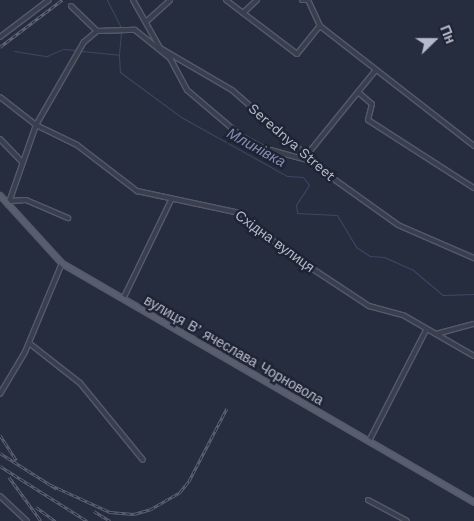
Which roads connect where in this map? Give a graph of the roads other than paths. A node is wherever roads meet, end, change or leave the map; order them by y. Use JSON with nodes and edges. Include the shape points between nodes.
{"nodes":[{"id":1,"x":49,"y":0,"type":"edge"},
{"id":2,"x":133,"y":0,"type":"edge"},
{"id":3,"x":170,"y":0,"type":"edge"},
{"id":4,"x":226,"y":0,"type":"edge"},
{"id":5,"x":257,"y":0,"type":"edge"},
{"id":6,"x":302,"y":0,"type":"edge"},
{"id":7,"x":308,"y":0,"type":"edge"},
{"id":8,"x":71,"y":6,"type":"dead end"},
{"id":9,"x":243,"y":13,"type":"junction"},
{"id":10,"x":147,"y":21,"type":"junction"},
{"id":11,"x":320,"y":26,"type":"junction"},
{"id":12,"x":96,"y":31,"type":"junction"},
{"id":13,"x":0,"y":37,"type":"edge"},
{"id":14,"x":160,"y":48,"type":"junction"},
{"id":15,"x":376,"y":70,"type":"junction"},
{"id":16,"x":358,"y":92,"type":"junction"},
{"id":17,"x":0,"y":97,"type":"edge"},
{"id":18,"x":36,"y":125,"type":"junction"},
{"id":19,"x":0,"y":139,"type":"edge"},
{"id":20,"x":474,"y":146,"type":"edge"},
{"id":21,"x":306,"y":156,"type":"junction"},
{"id":22,"x":311,"y":161,"type":"junction"},
{"id":23,"x":22,"y":162,"type":"junction"},
{"id":24,"x":474,"y":188,"type":"edge"},
{"id":25,"x":0,"y":195,"type":"edge"},
{"id":26,"x":171,"y":200,"type":"junction"},
{"id":27,"x":9,"y":203,"type":"junction"},
{"id":28,"x":68,"y":218,"type":"dead end"},
{"id":29,"x":474,"y":258,"type":"edge"},
{"id":30,"x":62,"y":263,"type":"junction"},
{"id":31,"x":123,"y":299,"type":"junction"},
{"id":32,"x":474,"y":324,"type":"edge"},
{"id":33,"x":426,"y":330,"type":"junction"},
{"id":34,"x":436,"y":334,"type":"junction"},
{"id":35,"x":29,"y":342,"type":"junction"},
{"id":36,"x":474,"y":356,"type":"edge"},
{"id":37,"x":0,"y":394,"type":"edge"},
{"id":38,"x":369,"y":441,"type":"junction"},
{"id":39,"x":143,"y":460,"type":"dead end"},
{"id":40,"x":0,"y":496,"type":"edge"},
{"id":41,"x":368,"y":500,"type":"dead end"},
{"id":42,"x":474,"y":502,"type":"edge"},
{"id":43,"x":27,"y":521,"type":"edge"},
{"id":44,"x":407,"y":521,"type":"edge"}],
"edges":[{"from":1,"to":13,"type":"street"},
{"from":2,"to":10,"type":"street"},
{"from":3,"to":10,"type":"street"},
{"from":4,"to":9,"type":"street"},
{"from":5,"to":9,"type":"street"},
{"from":6,"to":7,"type":"street"},
{"from":7,"to":11,"type":"street"},
{"from":8,"to":12,"type":"street"},
{"from":9,"to":11,"type":"street","via":[[297,54]]},
{"from":10,"to":14,"type":"street"},
{"from":11,"to":15,"type":"street"},
{"from":12,"to":14,"type":"street","via":[[135,30]]},
{"from":12,"to":18,"type":"street","via":[[81,47]]},
{"from":14,"to":21,"type":"street","name":"Serednya Street","via":[[205,70]]},
{"from":14,"to":22,"type":"street","via":[[187,90],[241,136],[263,148]]},
{"from":15,"to":16,"type":"street"},
{"from":15,"to":20,"type":"street"},
{"from":16,"to":21,"type":"street"},
{"from":16,"to":24,"type":"street","via":[[372,104],[368,120]]},
{"from":17,"to":18,"type":"street","name":"Східна вулиця"},
{"from":18,"to":23,"type":"street"},
{"from":18,"to":26,"type":"street","name":"Східна вулиця","via":[[77,145],[137,191]]},
{"from":19,"to":23,"type":"street"},
{"from":21,"to":22,"type":"street","name":"Serednya Street"},
{"from":22,"to":29,"type":"street","name":"Serednya Street","via":[[398,224]]},
{"from":23,"to":27,"type":"street"},
{"from":25,"to":27,"type":"main road","name":"вулиця Вʼячеслава Чорновола"},
{"from":26,"to":31,"type":"street"},
{"from":26,"to":33,"type":"street","name":"Східна вулиця","via":[[240,213],[284,250],[369,306],[403,315]]},
{"from":27,"to":28,"type":"street","via":[[26,200]]},
{"from":27,"to":30,"type":"main road","name":"вулиця Вʼячеслава Чорновола"},
{"from":30,"to":31,"type":"main road","name":"вулиця Вʼячеслава Чорновола"},
{"from":30,"to":35,"type":"street"},
{"from":31,"to":38,"type":"main road","name":"вулиця Вʼячеслава Чорновола"},
{"from":32,"to":34,"type":"street"},
{"from":33,"to":34,"type":"street","name":"Східна вулиця"},
{"from":33,"to":38,"type":"street"},
{"from":34,"to":36,"type":"street","name":"Східна вулиця"},
{"from":35,"to":37,"type":"street"},
{"from":35,"to":39,"type":"street","via":[[80,383]]},
{"from":38,"to":42,"type":"main road","name":"вулиця Вʼячеслава Чорновола"},
{"from":40,"to":43,"type":"street"},
{"from":41,"to":44,"type":"street"}]}
